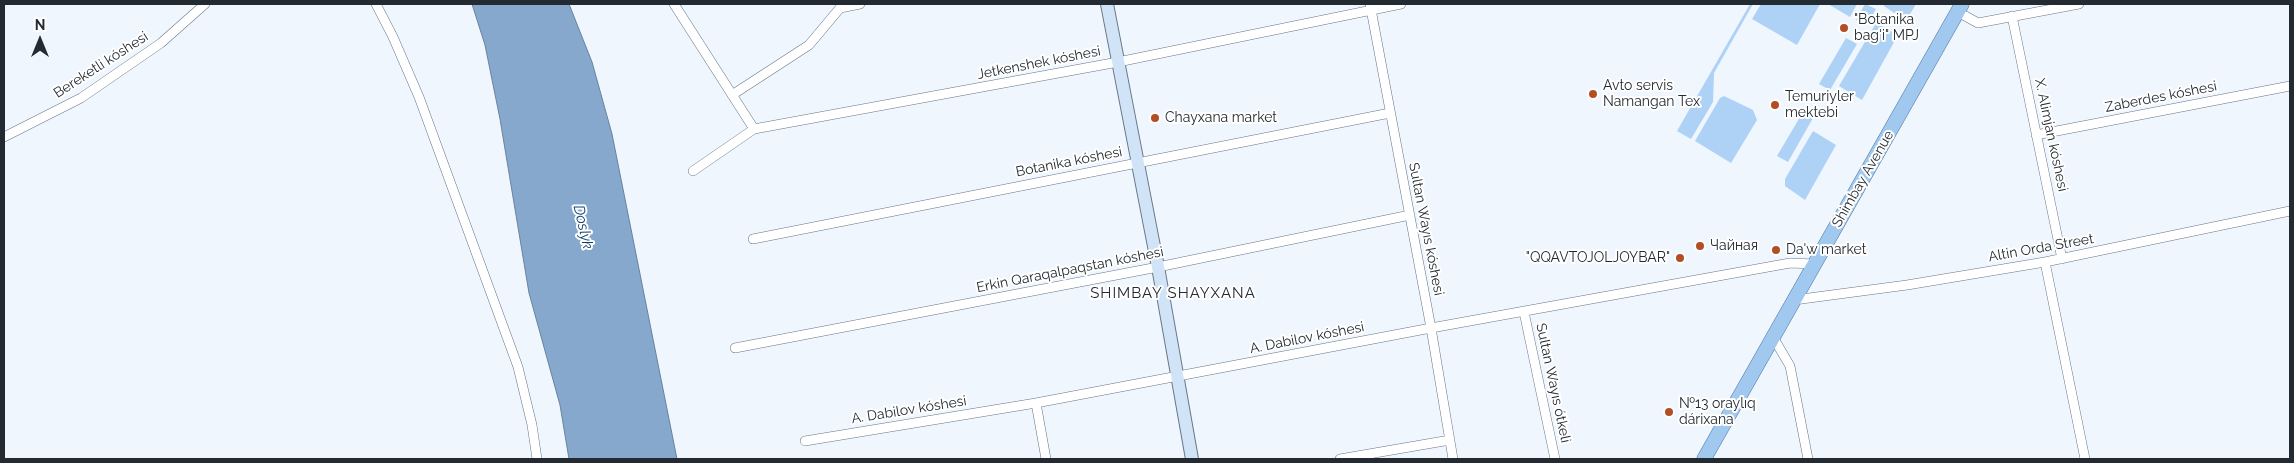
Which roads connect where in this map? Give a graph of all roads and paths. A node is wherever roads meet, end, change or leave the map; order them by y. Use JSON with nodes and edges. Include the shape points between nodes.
{"nodes":[{"id":1,"x":205,"y":4,"type":"edge"},
{"id":2,"x":376,"y":4,"type":"edge"},
{"id":3,"x":860,"y":4,"type":"edge"},
{"id":4,"x":1107,"y":4,"type":"edge"},
{"id":5,"x":1400,"y":4,"type":"edge"},
{"id":6,"x":2079,"y":4,"type":"edge"},
{"id":7,"x":679,"y":5,"type":"edge"},
{"id":8,"x":1370,"y":7,"type":"edge"},
{"id":9,"x":1960,"y":8,"type":"edge"},
{"id":10,"x":2012,"y":16,"type":"junction"},
{"id":11,"x":1118,"y":62,"type":"junction"},
{"id":12,"x":2290,"y":86,"type":"edge"},
{"id":13,"x":732,"y":95,"type":"junction"},
{"id":14,"x":1390,"y":113,"type":"junction"},
{"id":15,"x":754,"y":129,"type":"junction"},
{"id":16,"x":2036,"y":135,"type":"junction"},
{"id":17,"x":4,"y":137,"type":"edge"},
{"id":18,"x":1138,"y":162,"type":"junction"},
{"id":19,"x":693,"y":171,"type":"dead end"},
{"id":20,"x":2290,"y":211,"type":"edge"},
{"id":21,"x":1410,"y":215,"type":"junction"},
{"id":22,"x":753,"y":239,"type":"dead end"},
{"id":23,"x":2062,"y":259,"type":"junction"},
{"id":24,"x":2045,"y":262,"type":"junction"},
{"id":25,"x":1815,"y":264,"type":"junction"},
{"id":26,"x":1158,"y":267,"type":"junction"},
{"id":27,"x":1794,"y":300,"type":"junction"},
{"id":28,"x":1524,"y":312,"type":"junction"},
{"id":29,"x":1431,"y":328,"type":"junction"},
{"id":30,"x":1773,"y":337,"type":"junction"},
{"id":31,"x":735,"y":348,"type":"dead end"},
{"id":32,"x":1178,"y":377,"type":"junction"},
{"id":33,"x":1036,"y":403,"type":"junction"},
{"id":34,"x":1450,"y":440,"type":"junction"},
{"id":35,"x":805,"y":441,"type":"dead end"},
{"id":36,"x":537,"y":459,"type":"edge"},
{"id":37,"x":1046,"y":459,"type":"edge"},
{"id":38,"x":1192,"y":459,"type":"edge"},
{"id":39,"x":1340,"y":459,"type":"edge"},
{"id":40,"x":1453,"y":459,"type":"edge"},
{"id":41,"x":1555,"y":459,"type":"edge"},
{"id":42,"x":1704,"y":459,"type":"edge"},
{"id":43,"x":1808,"y":459,"type":"edge"},
{"id":44,"x":2084,"y":459,"type":"edge"}],
"edges":[{"from":1,"to":17,"type":"street","name":"Bereketli kóshesi","via":[[161,43],[80,98]]},
{"from":2,"to":36,"type":"street","via":[[419,97],[515,358],[532,424]]},
{"from":3,"to":13,"type":"street","via":[[840,8],[809,45]]},
{"from":4,"to":11,"type":"main road"},
{"from":5,"to":8,"type":"street","name":"Jetkenshek kóshesi"},
{"from":6,"to":10,"type":"street"},
{"from":7,"to":13,"type":"street"},
{"from":8,"to":11,"type":"street","name":"Jetkenshek kóshesi"},
{"from":8,"to":14,"type":"street","name":"Sultan Wayıs kóshesi"},
{"from":9,"to":10,"type":"street","via":[[1978,23]]},
{"from":9,"to":25,"type":"main road","name":"Shimbay Avenue"},
{"from":10,"to":16,"type":"street","name":"X. Alimjan kóshesi"},
{"from":11,"to":15,"type":"street","name":"Jetkenshek kóshesi"},
{"from":11,"to":18,"type":"main road"},
{"from":12,"to":16,"type":"street","name":"Zaberdes kóshesi"},
{"from":13,"to":15,"type":"street"},
{"from":14,"to":18,"type":"street","name":"Botanika kóshesi"},
{"from":14,"to":21,"type":"street","name":"Sultan Wayıs kóshesi"},
{"from":15,"to":19,"type":"street","name":"Jetkenshek kóshesi"},
{"from":16,"to":23,"type":"street","name":"X. Alimjan kóshesi"},
{"from":18,"to":22,"type":"street","name":"Botanika kóshesi"},
{"from":18,"to":26,"type":"main road"},
{"from":20,"to":23,"type":"street","name":"Altin Orda Street"},
{"from":21,"to":26,"type":"street","name":"Erkin Qaraqalpaqstan kóshesi"},
{"from":21,"to":29,"type":"street","name":"Sultan Wayıs kóshesi"},
{"from":23,"to":24,"type":"street","name":"Altin Orda Street"},
{"from":24,"to":27,"type":"street","name":"Altin Orda Street"},
{"from":24,"to":44,"type":"street"},
{"from":25,"to":27,"type":"main road","name":"Shimbay Avenue"},
{"from":25,"to":28,"type":"street","name":"A. Dabilov kóshesi","via":[[1790,263]]},
{"from":26,"to":31,"type":"street","name":"Erkin Qaraqalpaqstan kóshesi"},
{"from":26,"to":32,"type":"main road"},
{"from":27,"to":30,"type":"main road","name":"Shimbay Avenue"},
{"from":28,"to":29,"type":"street","name":"A. Dabilov kóshesi"},
{"from":28,"to":41,"type":"street","name":"Sultan Wayıs ótkeli"},
{"from":29,"to":32,"type":"street","name":"A. Dabilov kóshesi"},
{"from":29,"to":34,"type":"street","name":"Sultan Wayıs kóshesi"},
{"from":30,"to":42,"type":"main road","name":"Shimbay Avenue"},
{"from":30,"to":43,"type":"street","via":[[1790,366]]},
{"from":32,"to":33,"type":"street","name":"A. Dabilov kóshesi"},
{"from":32,"to":38,"type":"main road"},
{"from":33,"to":35,"type":"street","name":"A. Dabilov kóshesi"},
{"from":33,"to":37,"type":"street"},
{"from":34,"to":39,"type":"street"},
{"from":34,"to":40,"type":"street","name":"Sultan Wayıs kóshesi"}]}
